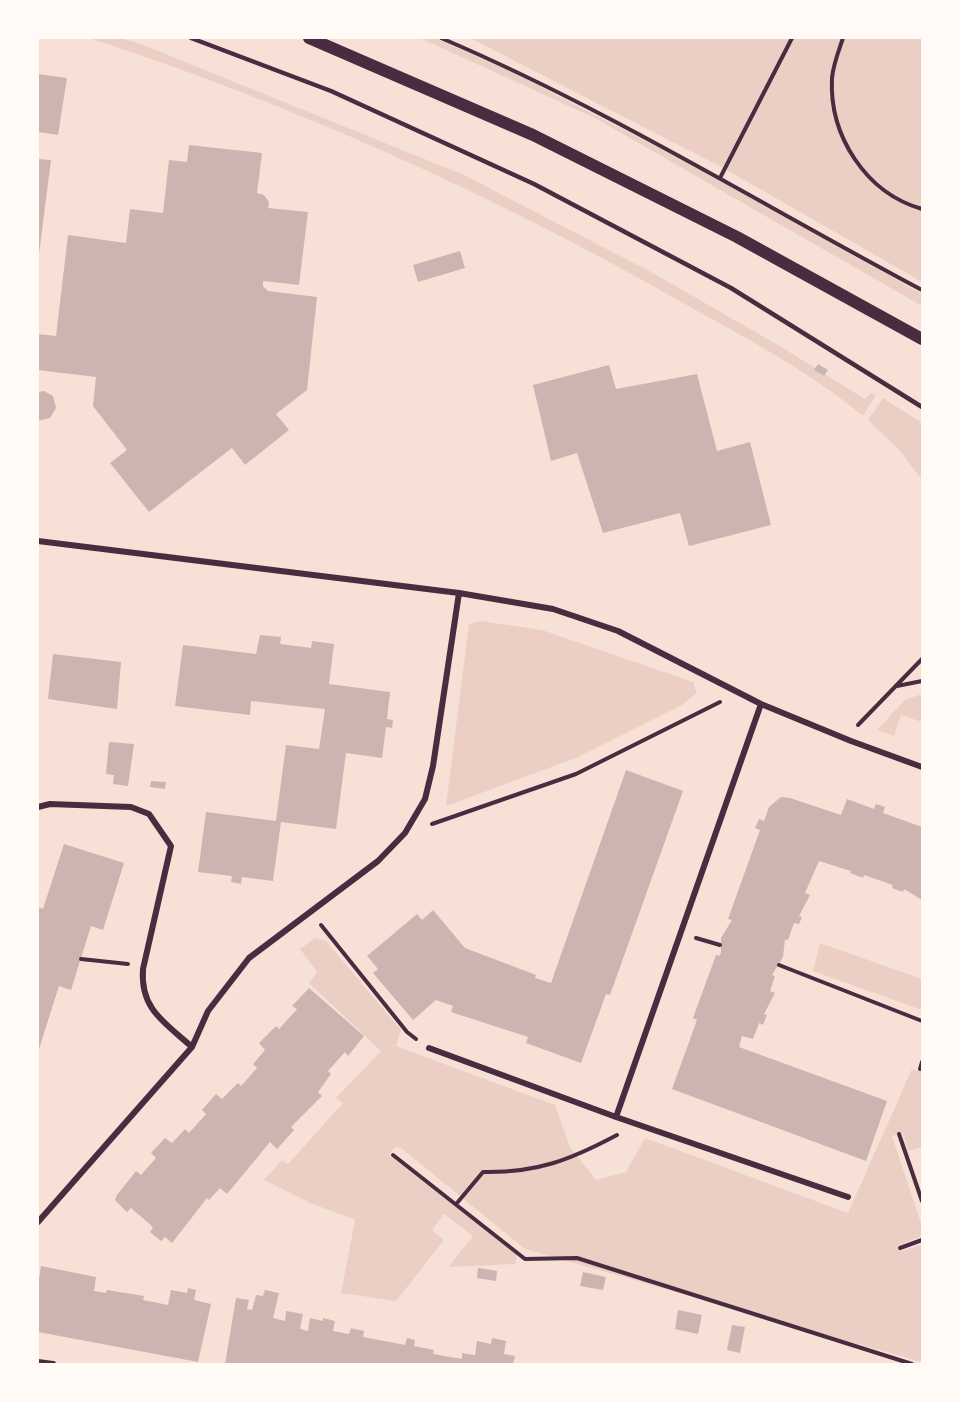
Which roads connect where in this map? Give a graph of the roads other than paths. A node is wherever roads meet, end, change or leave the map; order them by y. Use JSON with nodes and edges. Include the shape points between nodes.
{"nodes":[{"id":1,"x":191,"y":38,"type":"edge"},
{"id":2,"x":309,"y":38,"type":"edge"},
{"id":3,"x":922,"y":339,"type":"edge"},
{"id":4,"x":922,"y":407,"type":"edge"},
{"id":5,"x":38,"y":541,"type":"edge"},
{"id":6,"x":459,"y":593,"type":"junction"},
{"id":7,"x":761,"y":704,"type":"junction"},
{"id":8,"x":922,"y":766,"type":"edge"},
{"id":9,"x":38,"y":807,"type":"edge"},
{"id":10,"x":192,"y":1047,"type":"junction"},
{"id":11,"x":429,"y":1048,"type":"road end"},
{"id":12,"x":616,"y":1117,"type":"junction"},
{"id":13,"x":848,"y":1197,"type":"dead end"},
{"id":14,"x":38,"y":1222,"type":"edge"},
{"id":15,"x":38,"y":1362,"type":"edge"},
{"id":16,"x":53,"y":1365,"type":"edge"}],
"edges":[{"from":1,"to":4,"type":"lane","via":[[331,92],[534,184],[730,288]]},
{"from":2,"to":3,"type":"main road","via":[[564,150],[737,237]]},
{"from":5,"to":6,"type":"street"},
{"from":6,"to":7,"type":"street","via":[[518,601],[587,619]]},
{"from":6,"to":10,"type":"street","via":[[434,766],[424,800],[405,833],[378,861],[249,958],[208,1011]]},
{"from":7,"to":8,"type":"street"},
{"from":7,"to":12,"type":"street"},
{"from":9,"to":10,"type":"street","via":[[131,807],[149,813],[171,846],[142,987],[152,1010]]},
{"from":10,"to":14,"type":"street"},
{"from":11,"to":12,"type":"street"},
{"from":12,"to":13,"type":"street"},
{"from":15,"to":16,"type":"street"}]}
